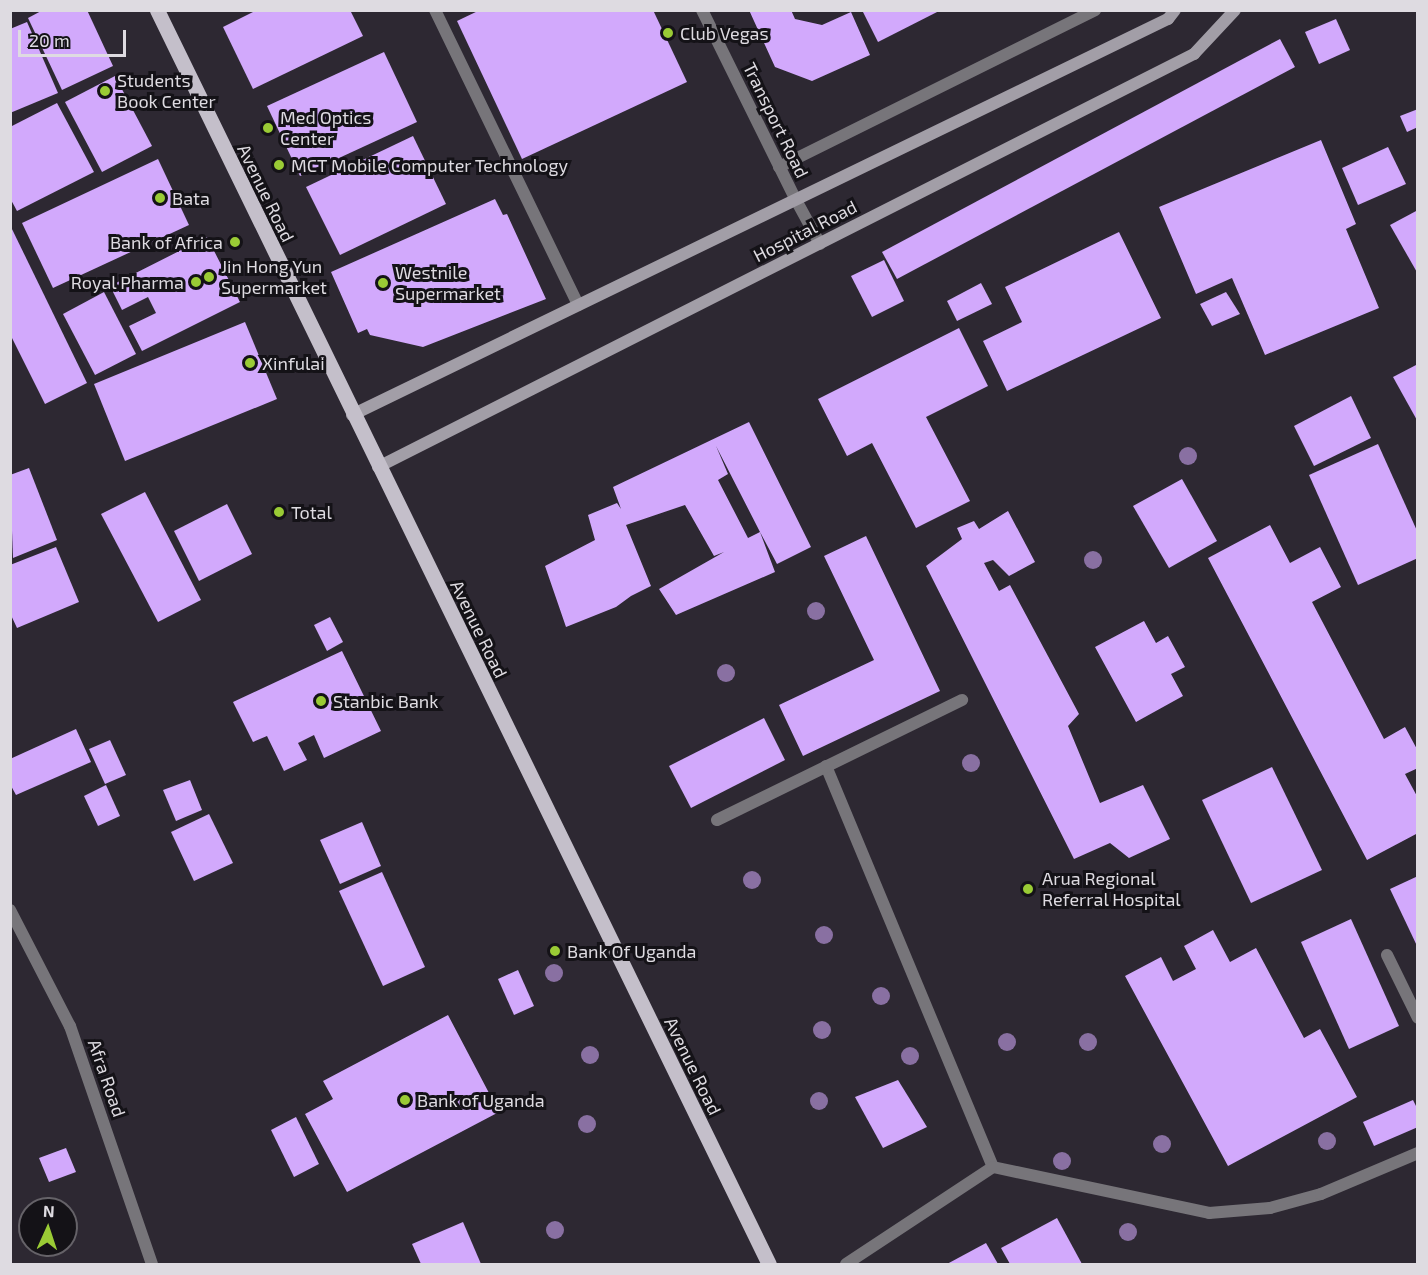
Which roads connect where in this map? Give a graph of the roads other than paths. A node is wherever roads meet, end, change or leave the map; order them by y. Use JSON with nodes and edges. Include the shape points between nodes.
{"nodes":[{"id":1,"x":157,"y":10,"type":"edge"},
{"id":2,"x":435,"y":10,"type":"edge"},
{"id":3,"x":702,"y":10,"type":"edge"},
{"id":4,"x":1095,"y":10,"type":"edge"},
{"id":5,"x":1175,"y":10,"type":"edge"},
{"id":6,"x":1235,"y":10,"type":"edge"},
{"id":7,"x":779,"y":167,"type":"junction"},
{"id":8,"x":795,"y":200,"type":"junction"},
{"id":9,"x":820,"y":244,"type":"junction"},
{"id":10,"x":578,"y":305,"type":"junction"},
{"id":11,"x":352,"y":415,"type":"junction"},
{"id":12,"x":378,"y":467,"type":"junction"},
{"id":13,"x":962,"y":700,"type":"dead end"},
{"id":14,"x":826,"y":766,"type":"junction"},
{"id":15,"x":717,"y":820,"type":"dead end"},
{"id":16,"x":10,"y":910,"type":"edge"},
{"id":17,"x":1388,"y":955,"type":"dead end"},
{"id":18,"x":1418,"y":1017,"type":"edge"},
{"id":19,"x":1418,"y":1153,"type":"edge"},
{"id":20,"x":993,"y":1167,"type":"junction"},
{"id":21,"x":152,"y":1264,"type":"edge"},
{"id":22,"x":769,"y":1264,"type":"edge"},
{"id":23,"x":846,"y":1264,"type":"edge"}],
"edges":[{"from":1,"to":11,"type":"main road","name":"Avenue Road"},
{"from":2,"to":10,"type":"street"},
{"from":3,"to":7,"type":"street","name":"Transport Road"},
{"from":4,"to":7,"type":"street"},
{"from":5,"to":8,"type":"main road","name":"Hospital Road","via":[[1168,19]]},
{"from":6,"to":9,"type":"main road","name":"Hospital Road","via":[[1194,54]]},
{"from":7,"to":8,"type":"street","name":"Transport Road"},
{"from":8,"to":9,"type":"street","name":"Transport Road"},
{"from":8,"to":10,"type":"main road","name":"Hospital Road"},
{"from":9,"to":12,"type":"main road","name":"Hospital Road"},
{"from":10,"to":11,"type":"main road","name":"Hospital Road"},
{"from":11,"to":12,"type":"main road","name":"Avenue Road"},
{"from":12,"to":22,"type":"main road","name":"Avenue Road"},
{"from":13,"to":14,"type":"street"},
{"from":14,"to":15,"type":"street"},
{"from":14,"to":20,"type":"street"},
{"from":16,"to":21,"type":"street","name":"Afra Road","via":[[70,1026]]},
{"from":17,"to":18,"type":"street"},
{"from":19,"to":20,"type":"street","via":[[1321,1194],[1270,1208],[1209,1213]]},
{"from":20,"to":23,"type":"street"}]}
